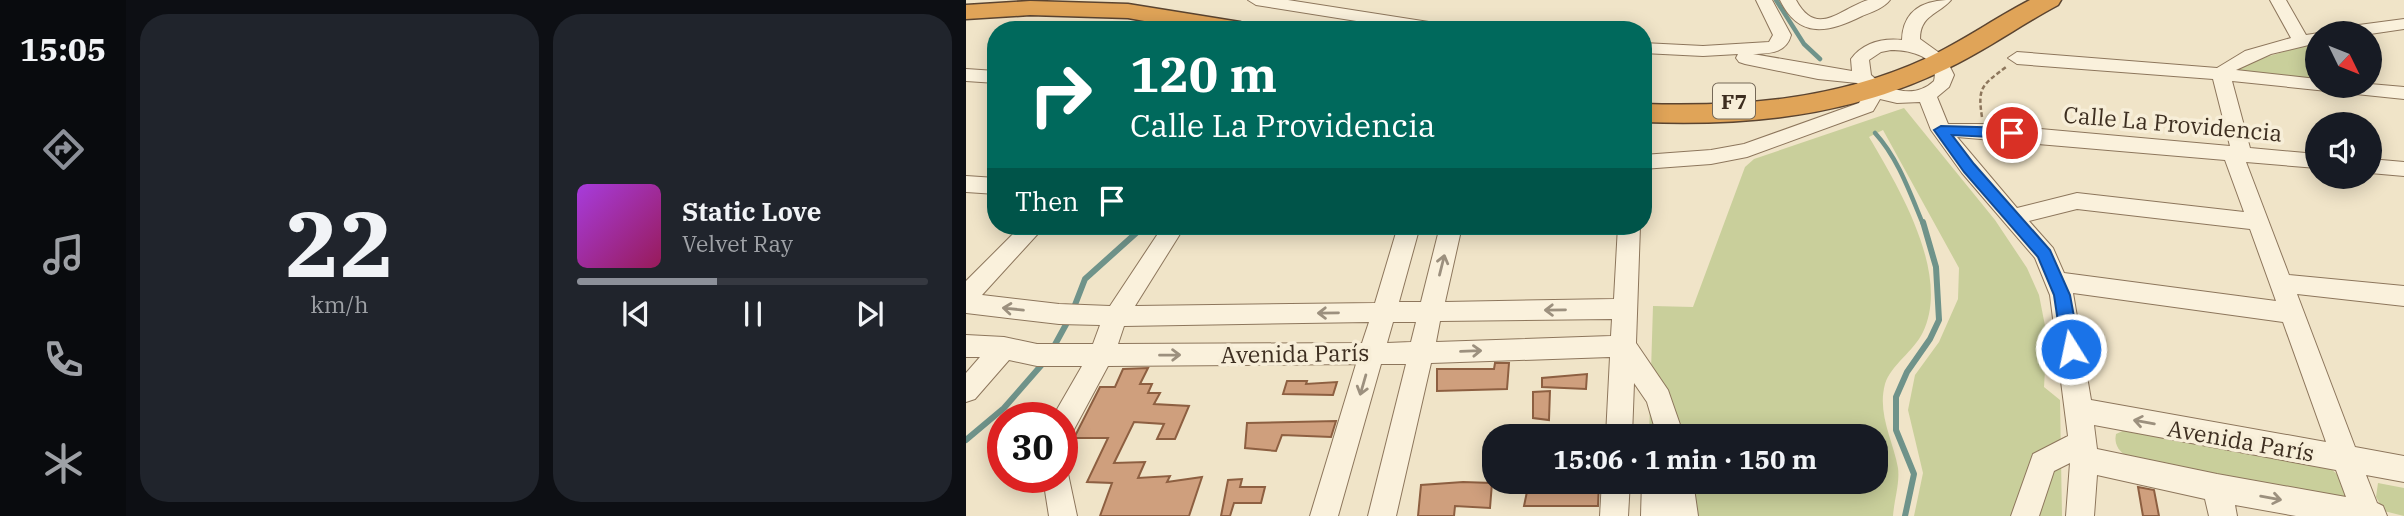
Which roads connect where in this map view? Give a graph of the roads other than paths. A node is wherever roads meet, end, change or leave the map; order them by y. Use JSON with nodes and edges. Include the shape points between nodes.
{"nodes":[{"id":1,"x":1256,"y":0,"type":"edge"},
{"id":2,"x":1764,"y":0,"type":"edge"},
{"id":3,"x":1788,"y":0,"type":"edge"},
{"id":4,"x":1882,"y":0,"type":"edge"},
{"id":5,"x":1943,"y":0,"type":"edge"},
{"id":6,"x":2020,"y":0,"type":"edge"},
{"id":7,"x":2049,"y":0,"type":"edge"},
{"id":8,"x":2278,"y":0,"type":"edge"},
{"id":9,"x":1303,"y":3,"type":"edge"},
{"id":10,"x":966,"y":12,"type":"edge"},
{"id":11,"x":1012,"y":21,"type":"edge"},
{"id":12,"x":1067,"y":21,"type":"edge"},
{"id":13,"x":1187,"y":21,"type":"edge"},
{"id":14,"x":1400,"y":21,"type":"edge"},
{"id":15,"x":966,"y":22,"type":"edge"},
{"id":16,"x":987,"y":22,"type":"edge"},
{"id":17,"x":2404,"y":24,"type":"edge"},
{"id":18,"x":2382,"y":27,"type":"edge"},
{"id":19,"x":2305,"y":34,"type":"edge"},
{"id":20,"x":2305,"y":40,"type":"edge"},
{"id":21,"x":1652,"y":48,"type":"edge"},
{"id":22,"x":1703,"y":51,"type":"junction"},
{"id":23,"x":1932,"y":57,"type":"junction"},
{"id":24,"x":2017,"y":58,"type":"road end"},
{"id":25,"x":2221,"y":74,"type":"junction"},
{"id":26,"x":966,"y":75,"type":"edge"},
{"id":27,"x":987,"y":76,"type":"edge"},
{"id":28,"x":1869,"y":84,"type":"junction"},
{"id":29,"x":2305,"y":84,"type":"edge"},
{"id":30,"x":2382,"y":91,"type":"edge"},
{"id":31,"x":2404,"y":93,"type":"edge"},
{"id":32,"x":1927,"y":94,"type":"junction"},
{"id":33,"x":1652,"y":99,"type":"edge"},
{"id":34,"x":1652,"y":114,"type":"edge"},
{"id":35,"x":1941,"y":130,"type":"junction"},
{"id":36,"x":2237,"y":154,"type":"junction"},
{"id":37,"x":2305,"y":160,"type":"edge"},
{"id":38,"x":1652,"y":162,"type":"edge"},
{"id":39,"x":2382,"y":167,"type":"edge"},
{"id":40,"x":2404,"y":169,"type":"edge"},
{"id":41,"x":966,"y":184,"type":"edge"},
{"id":42,"x":987,"y":185,"type":"edge"},
{"id":43,"x":2011,"y":217,"type":"junction"},
{"id":44,"x":2258,"y":222,"type":"junction"},
{"id":45,"x":1025,"y":235,"type":"edge"},
{"id":46,"x":1168,"y":235,"type":"edge"},
{"id":47,"x":1406,"y":235,"type":"edge"},
{"id":48,"x":1449,"y":235,"type":"edge"},
{"id":49,"x":1628,"y":235,"type":"edge"},
{"id":50,"x":2056,"y":281,"type":"junction"},
{"id":51,"x":2281,"y":283,"type":"junction"},
{"id":52,"x":966,"y":296,"type":"edge"},
{"id":53,"x":2404,"y":296,"type":"edge"},
{"id":54,"x":966,"y":303,"type":"edge"},
{"id":55,"x":1623,"y":309,"type":"junction"},
{"id":56,"x":1383,"y":312,"type":"junction"},
{"id":57,"x":1430,"y":312,"type":"junction"},
{"id":58,"x":2292,"y":313,"type":"junction"},
{"id":59,"x":1116,"y":316,"type":"junction"},
{"id":60,"x":966,"y":346,"type":"edge"},
{"id":61,"x":1624,"y":346,"type":"junction"},
{"id":62,"x":1004,"y":348,"type":"junction"},
{"id":63,"x":1373,"y":352,"type":"junction"},
{"id":64,"x":1420,"y":353,"type":"junction"},
{"id":65,"x":1101,"y":355,"type":"junction"},
{"id":66,"x":966,"y":391,"type":"edge"},
{"id":67,"x":1659,"y":398,"type":"junction"},
{"id":68,"x":1075,"y":402,"type":"edge"},
{"id":69,"x":2079,"y":410,"type":"junction"},
{"id":70,"x":1620,"y":424,"type":"edge"},
{"id":71,"x":1658,"y":424,"type":"edge"},
{"id":72,"x":1667,"y":424,"type":"edge"},
{"id":73,"x":2084,"y":459,"type":"junction"},
{"id":74,"x":2347,"y":459,"type":"junction"},
{"id":75,"x":2404,"y":469,"type":"edge"},
{"id":76,"x":2217,"y":488,"type":"junction"},
{"id":77,"x":1059,"y":493,"type":"edge"},
{"id":78,"x":1615,"y":494,"type":"edge"},
{"id":79,"x":1656,"y":494,"type":"edge"},
{"id":80,"x":1681,"y":494,"type":"edge"},
{"id":81,"x":2370,"y":515,"type":"edge"},
{"id":82,"x":1063,"y":516,"type":"edge"},
{"id":83,"x":1324,"y":516,"type":"edge"},
{"id":84,"x":1382,"y":516,"type":"edge"},
{"id":85,"x":1614,"y":516,"type":"edge"},
{"id":86,"x":1655,"y":516,"type":"edge"},
{"id":87,"x":1684,"y":516,"type":"edge"},
{"id":88,"x":2025,"y":516,"type":"edge"},
{"id":89,"x":2080,"y":516,"type":"edge"},
{"id":90,"x":2223,"y":516,"type":"edge"}],
"edges":[{"from":1,"to":9,"type":"street"},
{"from":2,"to":22,"type":"street","via":[[1782,35],[1773,47]]},
{"from":3,"to":4,"type":"street","via":[[1800,18],[1818,25]]},
{"from":5,"to":23,"type":"street","via":[[1911,26],[1911,41]]},
{"from":6,"to":23,"type":"highway","number":"F7"},
{"from":7,"to":23,"type":"highway","number":"F7"},
{"from":8,"to":19,"type":"street"},
{"from":9,"to":14,"type":"street"},
{"from":10,"to":13,"type":"highway","via":[[1056,8],[1128,11]]},
{"from":11,"to":12,"type":"highway"},
{"from":15,"to":16,"type":"highway"},
{"from":17,"to":18,"type":"street"},
{"from":20,"to":25,"type":"street","via":[[2247,56]]},
{"from":21,"to":22,"type":"street"},
{"from":22,"to":28,"type":"street"},
{"from":23,"to":28,"type":"highway","number":"F7"},
{"from":23,"to":28,"type":"street","via":[[1898,44],[1874,47],[1860,60]]},
{"from":23,"to":32,"type":"street","via":[[1944,79],[1938,89]]},
{"from":24,"to":25,"type":"street"},
{"from":25,"to":29,"type":"street"},
{"from":25,"to":36,"type":"street"},
{"from":26,"to":27,"type":"street"},
{"from":28,"to":32,"type":"street","via":[[1891,96]]},
{"from":28,"to":33,"type":"highway","number":"F7","via":[[1752,101]]},
{"from":28,"to":34,"type":"highway","number":"F7","via":[[1806,107],[1762,114]]},
{"from":28,"to":38,"type":"street","via":[[1866,107],[1747,150]]},
{"from":30,"to":31,"type":"street"},
{"from":32,"to":35,"type":"street"},
{"from":35,"to":36,"type":"street","name":"Calle La Providencia"},
{"from":35,"to":43,"type":"street"},
{"from":36,"to":37,"type":"street","name":"Calle La Providencia"},
{"from":36,"to":44,"type":"street"},
{"from":39,"to":40,"type":"street"},
{"from":41,"to":42,"type":"street"},
{"from":43,"to":44,"type":"street","via":[[2077,201]]},
{"from":43,"to":50,"type":"street","via":[[2045,254]]},
{"from":44,"to":51,"type":"street"},
{"from":45,"to":52,"type":"street"},
{"from":46,"to":59,"type":"street"},
{"from":47,"to":56,"type":"street"},
{"from":57,"to":48,"type":"street","one_way":true},
{"from":49,"to":55,"type":"street"},
{"from":50,"to":58,"type":"street"},
{"from":50,"to":69,"type":"street"},
{"from":51,"to":53,"type":"street"},
{"from":51,"to":58,"type":"street"},
{"from":59,"to":54,"type":"street","name":"Avenida París","one_way":true},
{"from":55,"to":57,"type":"street","name":"Avenida París","one_way":true},
{"from":55,"to":61,"type":"street"},
{"from":56,"to":57,"type":"street","name":"Avenida París"},
{"from":56,"to":59,"type":"street","name":"Avenida París","one_way":true},
{"from":56,"to":63,"type":"street"},
{"from":57,"to":64,"type":"street"},
{"from":58,"to":74,"type":"street"},
{"from":59,"to":65,"type":"street"},
{"from":60,"to":62,"type":"street","name":"Avenida París"},
{"from":64,"to":61,"type":"street","name":"Avenida París","one_way":true},
{"from":61,"to":67,"type":"street"},
{"from":61,"to":70,"type":"street"},
{"from":62,"to":65,"type":"street","name":"Avenida París","via":[[1049,355]]},
{"from":62,"to":66,"type":"street"},
{"from":63,"to":64,"type":"street","name":"Avenida París"},
{"from":65,"to":63,"type":"street","name":"Avenida París","one_way":true},
{"from":63,"to":83,"type":"street","one_way":true},
{"from":64,"to":84,"type":"street"},
{"from":65,"to":68,"type":"street"},
{"from":67,"to":71,"type":"street"},
{"from":67,"to":72,"type":"street"},
{"from":69,"to":73,"type":"street"},
{"from":74,"to":69,"type":"street","name":"Avenida París","one_way":true},
{"from":73,"to":76,"type":"street"},
{"from":73,"to":88,"type":"street","via":[[2074,446],[2043,463]]},
{"from":73,"to":89,"type":"street"},
{"from":74,"to":75,"type":"street","name":"Avenida París"},
{"from":74,"to":81,"type":"street"},
{"from":76,"to":81,"type":"street","one_way":true},
{"from":76,"to":90,"type":"street"},
{"from":77,"to":82,"type":"street"},
{"from":78,"to":85,"type":"street"},
{"from":79,"to":86,"type":"street"},
{"from":80,"to":87,"type":"street"}]}
